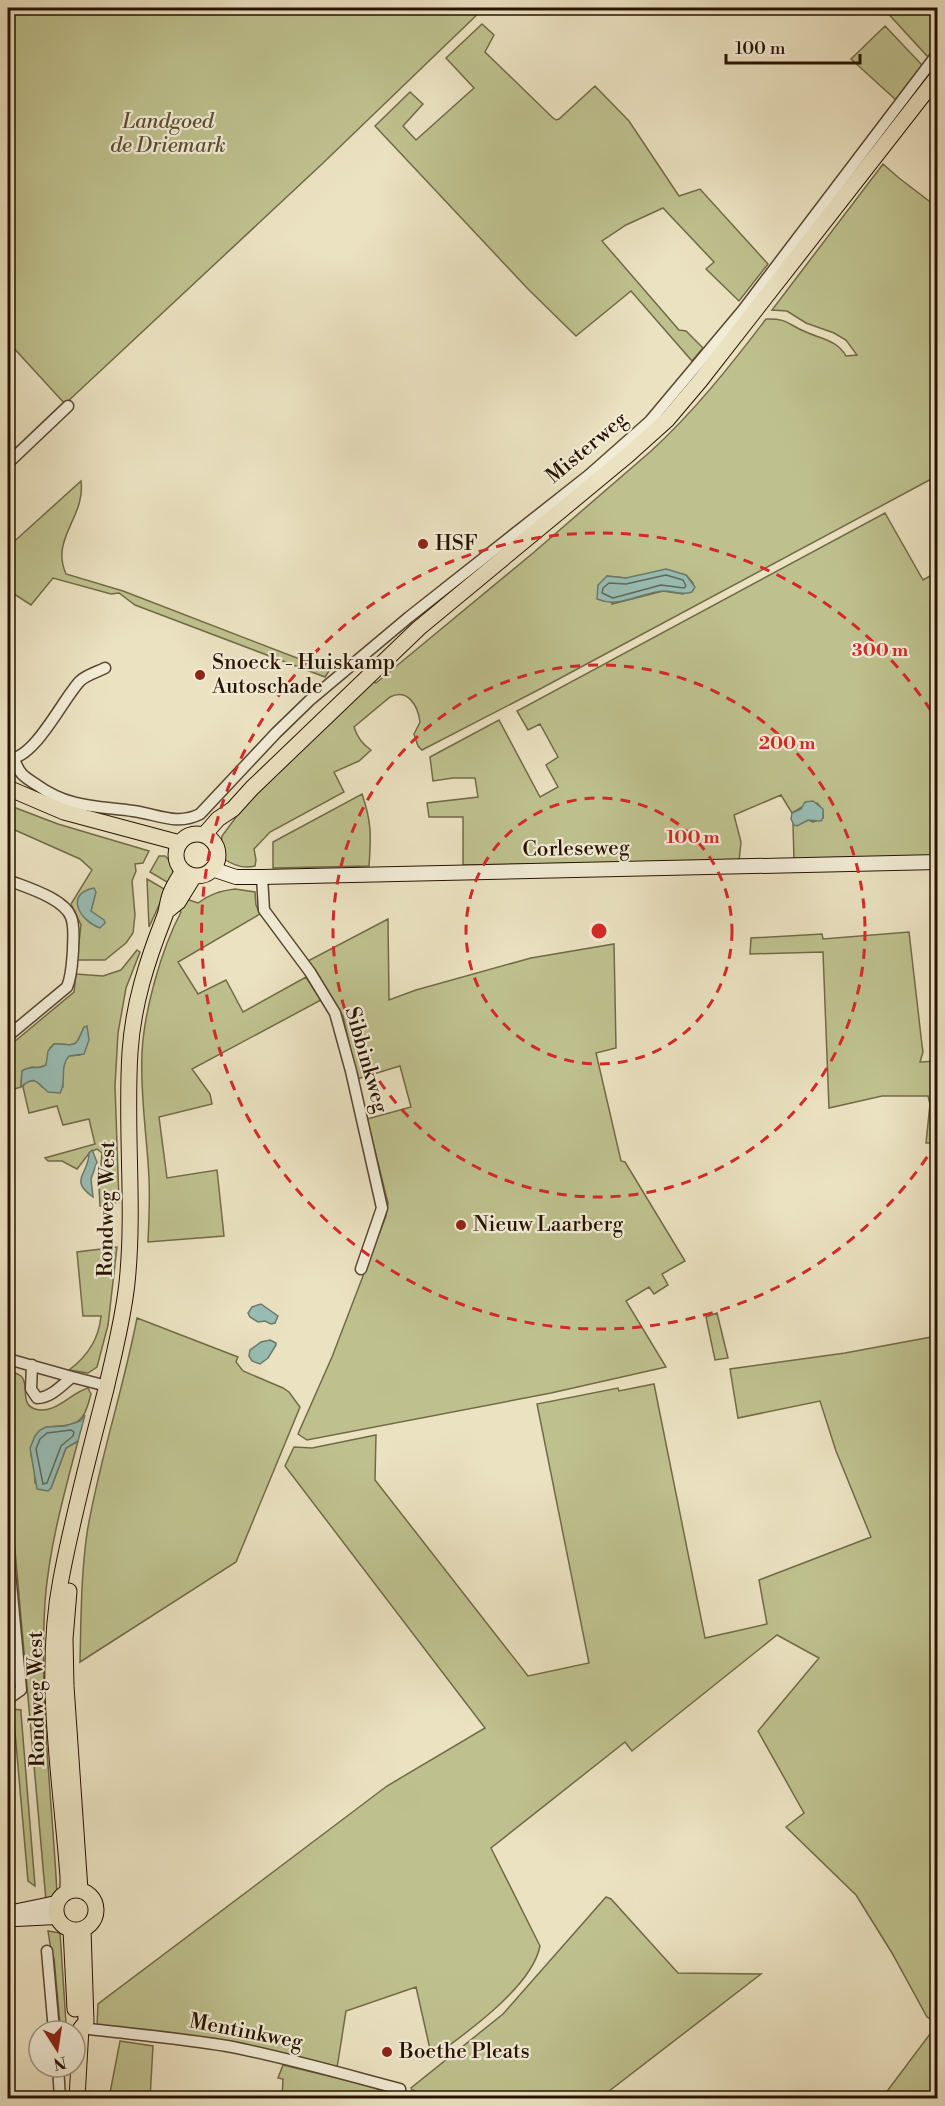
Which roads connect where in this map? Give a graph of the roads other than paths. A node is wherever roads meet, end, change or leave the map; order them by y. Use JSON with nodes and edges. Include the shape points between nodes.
{"nodes":[{"id":1,"x":938,"y":53,"type":"edge"},
{"id":2,"x":938,"y":76,"type":"edge"},
{"id":3,"x":68,"y":406,"type":"dead end"},
{"id":4,"x":8,"y":463,"type":"edge"},
{"id":5,"x":105,"y":668,"type":"dead end"},
{"id":6,"x":10,"y":759,"type":"edge"},
{"id":7,"x":8,"y":788,"type":"edge"},
{"id":8,"x":209,"y":839,"type":"junction"},
{"id":9,"x":178,"y":848,"type":"junction"},
{"id":10,"x":938,"y":862,"type":"edge"},
{"id":11,"x":215,"y":865,"type":"junction"},
{"id":12,"x":189,"y":873,"type":"junction"},
{"id":13,"x":257,"y":877,"type":"junction"},
{"id":14,"x":8,"y":880,"type":"edge"},
{"id":15,"x":8,"y":1036,"type":"edge"},
{"id":16,"x":361,"y":1269,"type":"dead end"},
{"id":17,"x":8,"y":1359,"type":"edge"},
{"id":18,"x":32,"y":1365,"type":"junction"},
{"id":19,"x":72,"y":1377,"type":"junction"},
{"id":20,"x":106,"y":1386,"type":"junction"},
{"id":21,"x":8,"y":1552,"type":"edge"},
{"id":22,"x":10,"y":1597,"type":"edge"},
{"id":23,"x":8,"y":1699,"type":"edge"},
{"id":24,"x":74,"y":1891,"type":"junction"},
{"id":25,"x":56,"y":1910,"type":"junction"},
{"id":26,"x":8,"y":1913,"type":"edge"},
{"id":27,"x":8,"y":1920,"type":"edge"},
{"id":28,"x":77,"y":1929,"type":"junction"},
{"id":29,"x":47,"y":1951,"type":"dead end"},
{"id":30,"x":53,"y":2019,"type":"edge"},
{"id":31,"x":86,"y":2019,"type":"edge"},
{"id":32,"x":87,"y":2029,"type":"edge"},
{"id":33,"x":59,"y":2079,"type":"edge"},
{"id":34,"x":78,"y":2079,"type":"edge"},
{"id":35,"x":400,"y":2090,"type":"dead end"},
{"id":36,"x":60,"y":2098,"type":"edge"},
{"id":37,"x":77,"y":2098,"type":"edge"}],
"edges":[{"from":1,"to":6,"type":"street","name":"Misterweg","via":[[743,310],[650,421],[590,475],[310,700],[200,814],[178,821],[73,804],[47,793],[18,772]]},
{"from":2,"to":8,"type":"main road","name":"Misterweg","via":[[667,420],[419,628],[260,780],[233,809],[226,825]]},
{"from":3,"to":4,"type":"street"},
{"from":5,"to":6,"type":"street","via":[[81,680],[28,751]]},
{"from":7,"to":9,"type":"main road","via":[[64,812]]},
{"from":8,"to":9,"type":"main road","via":[[190,835]]},
{"from":8,"to":11,"type":"main road","via":[[217,848]]},
{"from":9,"to":12,"type":"main road","via":[[177,862]]},
{"from":10,"to":13,"type":"main road","name":"Corleseweg"},
{"from":11,"to":12,"type":"main road","via":[[207,873]]},
{"from":11,"to":13,"type":"main road","name":"Corleseweg","via":[[236,877]]},
{"from":12,"to":20,"type":"main road","name":"Rondweg West","via":[[178,902],[167,911],[149,955],[130,1050],[129,1259],[118,1344]]},
{"from":13,"to":16,"type":"street","name":"Sibbinkweg","via":[[264,910],[335,1013],[351,1071],[382,1208]]},
{"from":14,"to":15,"type":"street","via":[[58,902],[72,919],[73,940],[67,987]]},
{"from":17,"to":18,"type":"street"},
{"from":18,"to":19,"type":"street"},
{"from":18,"to":19,"type":"street","via":[[32,1389],[37,1398],[44,1398]]},
{"from":19,"to":20,"type":"street"},
{"from":20,"to":24,"type":"main road","name":"Rondweg West","via":[[60,1580],[54,1640],[57,1752]]},
{"from":21,"to":22,"type":"street"},
{"from":22,"to":23,"type":"street","via":[[21,1690]]},
{"from":24,"to":25,"type":"main road","via":[[63,1894]]},
{"from":24,"to":28,"type":"main road","via":[[91,1897],[96,1909],[93,1921]]},
{"from":25,"to":26,"type":"main road"},
{"from":25,"to":27,"type":"main road"},
{"from":25,"to":28,"type":"main road","via":[[60,1923]]},
{"from":28,"to":31,"type":"main road"},
{"from":29,"to":30,"type":"street"},
{"from":32,"to":35,"type":"street","name":"Mentinkweg","via":[[227,2046]]},
{"from":33,"to":36,"type":"street"},
{"from":34,"to":37,"type":"main road"}]}
